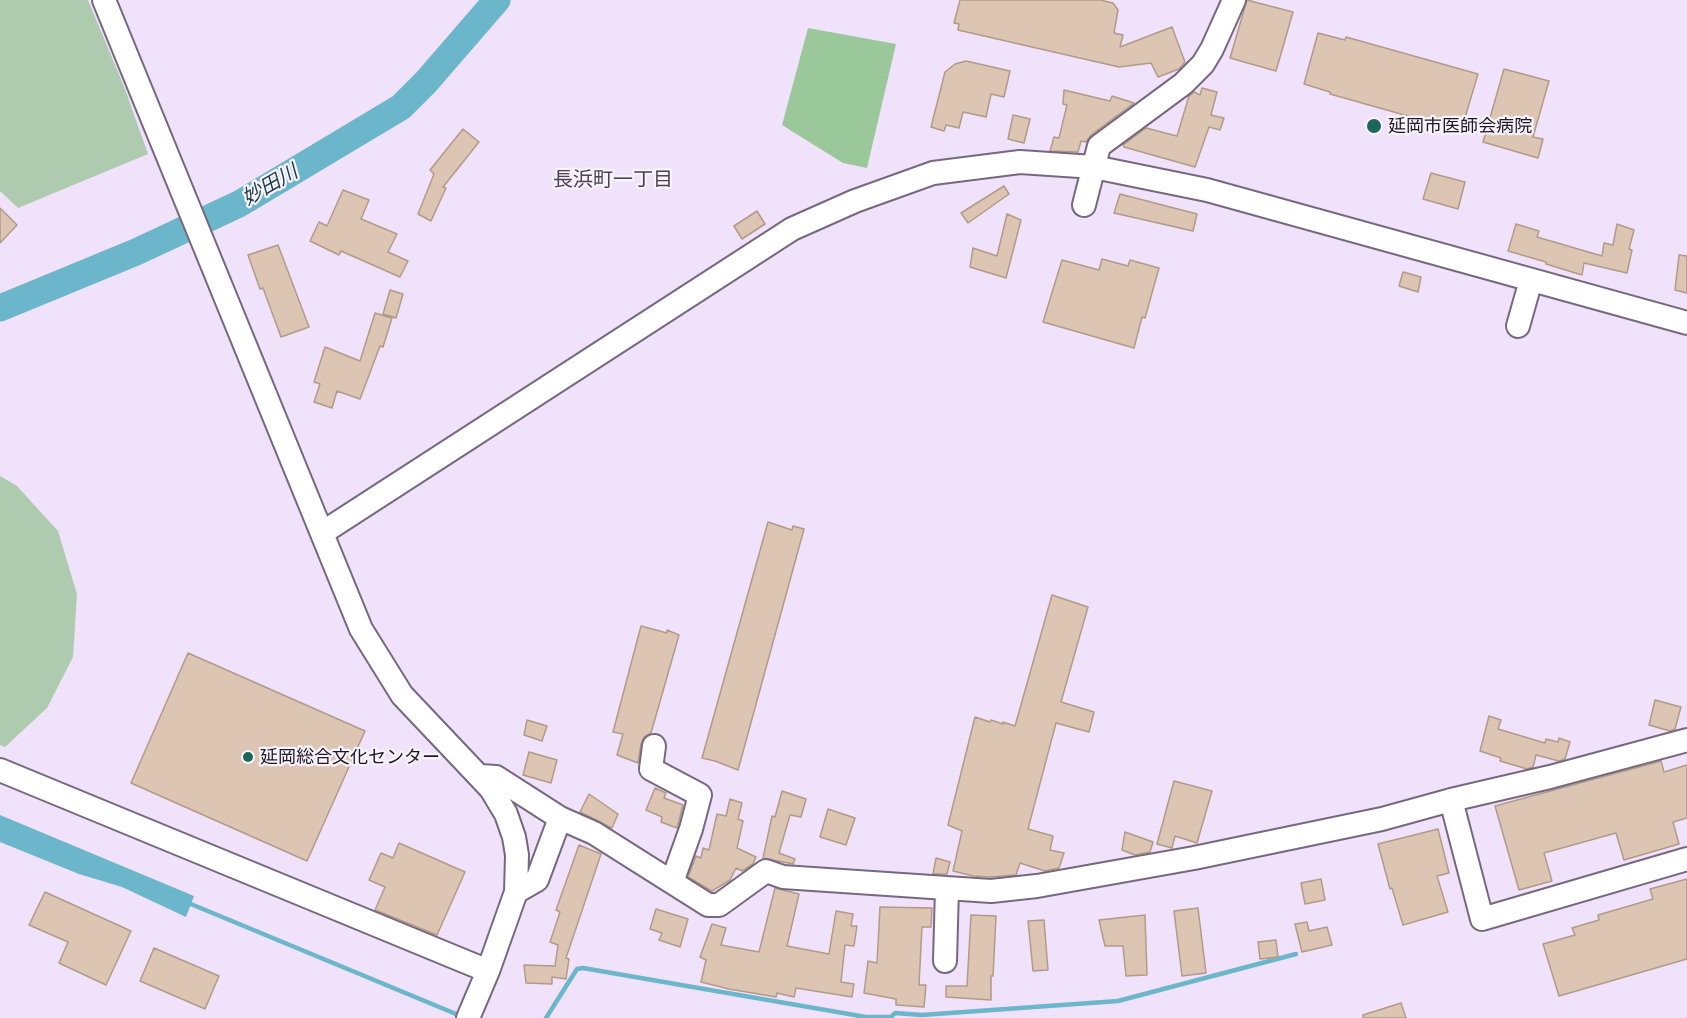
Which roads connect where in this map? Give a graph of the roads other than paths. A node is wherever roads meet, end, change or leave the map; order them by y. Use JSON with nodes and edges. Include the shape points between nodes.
{"nodes":[{"id":1,"x":1234,"y":0,"type":"edge"},
{"id":2,"x":112,"y":5,"type":"edge"},
{"id":3,"x":1094,"y":166,"type":"junction"},
{"id":4,"x":1083,"y":205,"type":"dead end"},
{"id":5,"x":1531,"y":280,"type":"junction"},
{"id":6,"x":1687,"y":322,"type":"edge"},
{"id":7,"x":1518,"y":326,"type":"dead end"},
{"id":8,"x":322,"y":533,"type":"junction"},
{"id":9,"x":1687,"y":740,"type":"edge"},
{"id":10,"x":654,"y":746,"type":"dead end"},
{"id":11,"x":0,"y":770,"type":"edge"},
{"id":12,"x":480,"y":776,"type":"junction"},
{"id":13,"x":1450,"y":800,"type":"junction"},
{"id":14,"x":560,"y":818,"type":"junction"},
{"id":15,"x":1687,"y":859,"type":"edge"},
{"id":16,"x":672,"y":882,"type":"junction"},
{"id":17,"x":947,"y":888,"type":"junction"},
{"id":18,"x":516,"y":891,"type":"junction"},
{"id":19,"x":945,"y":961,"type":"dead end"},
{"id":20,"x":488,"y":971,"type":"junction"},
{"id":21,"x":468,"y":1018,"type":"edge"}],
"edges":[{"from":1,"to":3,"type":"street","via":[[1203,64],[1183,84],[1099,146]]},
{"from":2,"to":8,"type":"street","via":[[204,249]]},
{"from":3,"to":4,"type":"street"},
{"from":3,"to":5,"type":"street","via":[[1207,190]]},
{"from":3,"to":8,"type":"street","via":[[1020,162],[933,173],[792,229]]},
{"from":5,"to":6,"type":"street"},
{"from":5,"to":7,"type":"street"},
{"from":8,"to":12,"type":"street","via":[[361,629],[402,695]]},
{"from":9,"to":13,"type":"street"},
{"from":10,"to":16,"type":"street","via":[[651,769],[700,795]]},
{"from":11,"to":20,"type":"street"},
{"from":12,"to":14,"type":"street","via":[[496,777]]},
{"from":12,"to":18,"type":"street","via":[[506,814],[514,837]]},
{"from":13,"to":15,"type":"street","via":[[1482,919]]},
{"from":13,"to":17,"type":"street","via":[[1382,819],[1037,886],[991,891]]},
{"from":14,"to":16,"type":"street","via":[[594,833]]},
{"from":14,"to":18,"type":"street","via":[[537,880]]},
{"from":16,"to":17,"type":"street","via":[[708,904],[719,905],[766,872],[783,877]]},
{"from":17,"to":19,"type":"street"},
{"from":18,"to":20,"type":"street"},
{"from":20,"to":21,"type":"street"}]}
